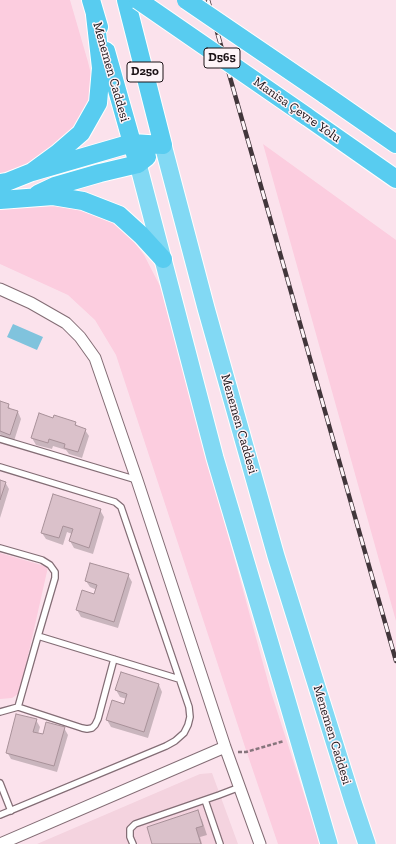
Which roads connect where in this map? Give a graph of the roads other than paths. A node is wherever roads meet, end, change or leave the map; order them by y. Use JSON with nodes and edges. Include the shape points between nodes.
{"nodes":[{"id":1,"x":126,"y":0,"type":"edge"},
{"id":2,"x":138,"y":0,"type":"edge"},
{"id":3,"x":186,"y":0,"type":"edge"},
{"id":4,"x":93,"y":8,"type":"edge"},
{"id":5,"x":132,"y":144,"type":"junction"},
{"id":6,"x":396,"y":144,"type":"edge"},
{"id":7,"x":163,"y":145,"type":"junction"},
{"id":8,"x":138,"y":164,"type":"junction"},
{"id":9,"x":32,"y":172,"type":"junction"},
{"id":10,"x":396,"y":179,"type":"edge"},
{"id":11,"x":0,"y":183,"type":"edge"},
{"id":12,"x":30,"y":198,"type":"junction"},
{"id":13,"x":0,"y":200,"type":"edge"},
{"id":14,"x":163,"y":259,"type":"junction"},
{"id":15,"x":0,"y":288,"type":"edge"},
{"id":16,"x":0,"y":439,"type":"edge"},
{"id":17,"x":0,"y":467,"type":"edge"},
{"id":18,"x":138,"y":480,"type":"junction"},
{"id":19,"x":0,"y":548,"type":"edge"},
{"id":20,"x":38,"y":636,"type":"junction"},
{"id":21,"x":114,"y":659,"type":"junction"},
{"id":22,"x":179,"y":679,"type":"junction"},
{"id":23,"x":18,"y":707,"type":"junction"},
{"id":24,"x":0,"y":712,"type":"edge"},
{"id":25,"x":225,"y":747,"type":"junction"},
{"id":26,"x":0,"y":782,"type":"edge"},
{"id":27,"x":240,"y":786,"type":"junction"},
{"id":28,"x":205,"y":800,"type":"junction"},
{"id":29,"x":11,"y":811,"type":"junction"},
{"id":30,"x":0,"y":815,"type":"edge"},
{"id":31,"x":0,"y":844,"type":"edge"},
{"id":32,"x":133,"y":844,"type":"edge"},
{"id":33,"x":220,"y":844,"type":"edge"},
{"id":34,"x":260,"y":844,"type":"edge"},
{"id":35,"x":329,"y":844,"type":"edge"},
{"id":36,"x":367,"y":844,"type":"edge"}],
"edges":[{"from":1,"to":7,"type":"highway","name":"Menemen Caddesi","number":"D250"},
{"from":2,"to":10,"type":"highway","name":"Manisa Çevre Yolu","number":"D565","bridge":true},
{"from":3,"to":6,"type":"highway","number":"D565","bridge":true},
{"from":4,"to":5,"type":"highway","name":"Menemen Caddesi","number":"D250"},
{"from":4,"to":9,"type":"highway","via":[[100,68],[98,103],[81,133]]},
{"from":5,"to":7,"type":"highway"},
{"from":5,"to":8,"type":"highway","number":"D250"},
{"from":5,"to":9,"type":"highway"},
{"from":7,"to":8,"type":"highway"},
{"from":7,"to":36,"type":"main road","name":"Menemen Caddesi","via":[[276,556]]},
{"from":8,"to":12,"type":"highway","via":[[55,186]]},
{"from":8,"to":14,"type":"main road"},
{"from":9,"to":11,"type":"highway"},
{"from":12,"to":13,"type":"highway"},
{"from":12,"to":14,"type":"highway","via":[[53,196],[83,201],[119,216]]},
{"from":14,"to":35,"type":"main road","via":[[215,458]]},
{"from":15,"to":18,"type":"street","via":[[55,316],[80,337],[95,358]]},
{"from":16,"to":18,"type":"lane"},
{"from":17,"to":22,"type":"lane","via":[[115,502],[121,507]]},
{"from":18,"to":25,"type":"street"},
{"from":19,"to":20,"type":"lane","via":[[42,560],[55,572]]},
{"from":20,"to":21,"type":"lane"},
{"from":20,"to":23,"type":"lane"},
{"from":21,"to":22,"type":"lane"},
{"from":21,"to":23,"type":"lane","via":[[98,720],[92,728],[82,728]]},
{"from":22,"to":29,"type":"lane","via":[[190,717],[184,733],[175,741]]},
{"from":23,"to":24,"type":"lane"},
{"from":25,"to":27,"type":"street"},
{"from":25,"to":31,"type":"street"},
{"from":26,"to":29,"type":"lane"},
{"from":27,"to":28,"type":"lane"},
{"from":27,"to":34,"type":"street"},
{"from":28,"to":32,"type":"lane","via":[[135,824],[130,829]]},
{"from":28,"to":33,"type":"lane"},
{"from":29,"to":30,"type":"lane"}]}
